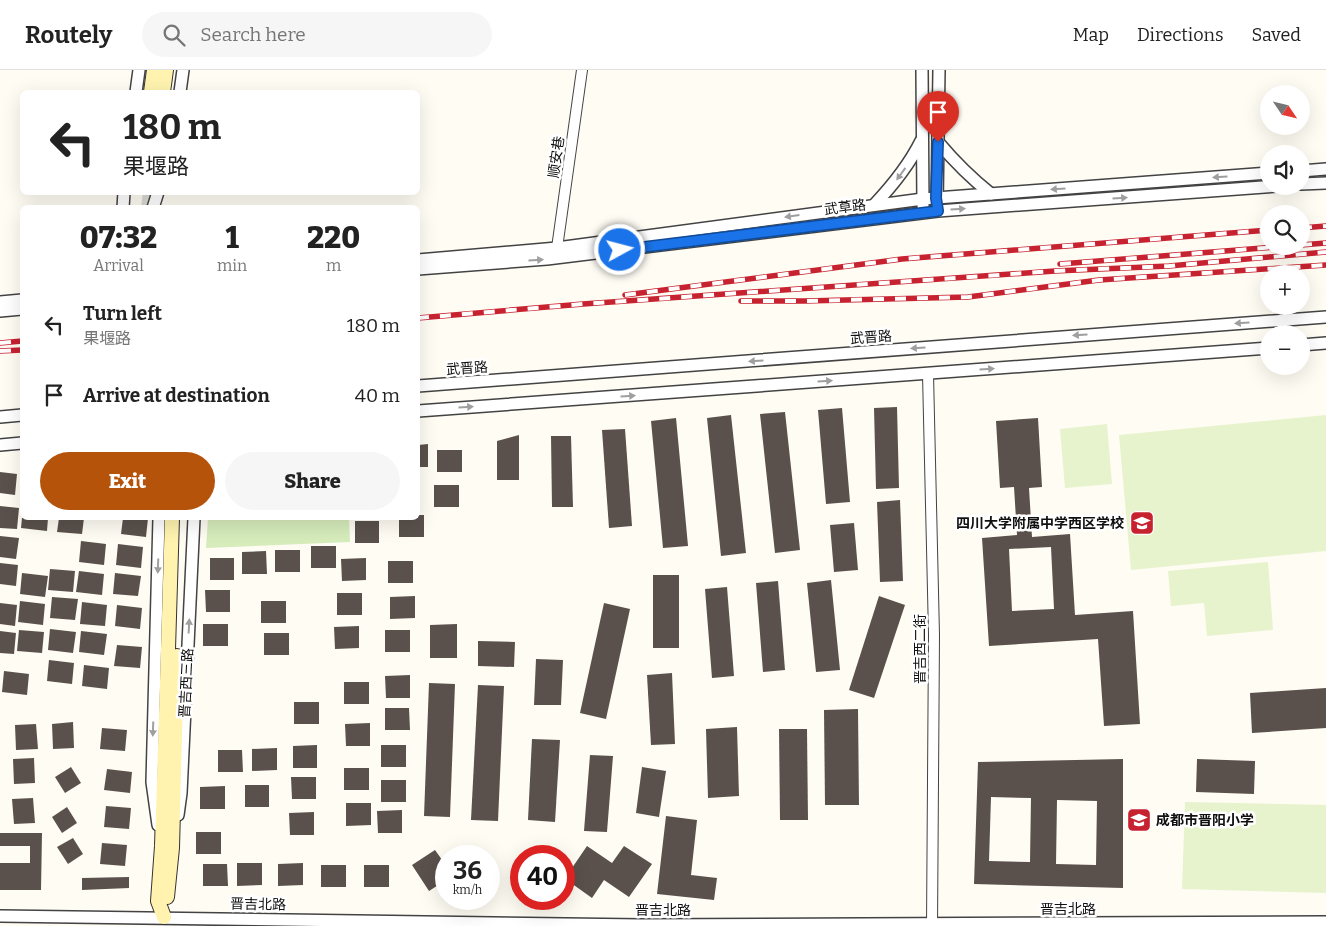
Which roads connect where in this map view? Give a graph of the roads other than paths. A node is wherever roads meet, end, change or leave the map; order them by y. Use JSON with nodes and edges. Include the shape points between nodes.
{"nodes":[{"id":1,"x":139,"y":70,"type":"edge"},
{"id":2,"x":154,"y":70,"type":"edge"},
{"id":3,"x":166,"y":70,"type":"edge"},
{"id":4,"x":184,"y":70,"type":"edge"},
{"id":5,"x":582,"y":70,"type":"edge"},
{"id":6,"x":922,"y":70,"type":"edge"},
{"id":7,"x":939,"y":70,"type":"edge"},
{"id":8,"x":136,"y":90,"type":"edge"},
{"id":9,"x":151,"y":90,"type":"edge"},
{"id":10,"x":163,"y":90,"type":"edge"},
{"id":11,"x":180,"y":90,"type":"edge"},
{"id":12,"x":922,"y":140,"type":"junction"},
{"id":13,"x":938,"y":142,"type":"junction"},
{"id":14,"x":1326,"y":169,"type":"edge"},
{"id":15,"x":1310,"y":170,"type":"edge"},
{"id":16,"x":1260,"y":174,"type":"edge"},
{"id":17,"x":1326,"y":183,"type":"edge"},
{"id":18,"x":1310,"y":184,"type":"edge"},
{"id":19,"x":1260,"y":187,"type":"edge"},
{"id":20,"x":992,"y":194,"type":"junction"},
{"id":21,"x":936,"y":198,"type":"junction"},
{"id":22,"x":923,"y":199,"type":"junction"},
{"id":23,"x":874,"y":205,"type":"junction"},
{"id":24,"x":938,"y":211,"type":"junction"},
{"id":25,"x":924,"y":212,"type":"junction"},
{"id":26,"x":557,"y":248,"type":"junction"},
{"id":27,"x":420,"y":260,"type":"edge"},
{"id":28,"x":420,"y":269,"type":"edge"},
{"id":29,"x":20,"y":300,"type":"edge"},
{"id":30,"x":0,"y":302,"type":"edge"},
{"id":31,"x":20,"y":309,"type":"edge"},
{"id":32,"x":0,"y":311,"type":"edge"},
{"id":33,"x":1326,"y":317,"type":"edge"},
{"id":34,"x":1326,"y":343,"type":"edge"},
{"id":35,"x":1310,"y":344,"type":"edge"},
{"id":36,"x":1260,"y":349,"type":"edge"},
{"id":37,"x":928,"y":374,"type":"junction"},
{"id":38,"x":420,"y":386,"type":"edge"},
{"id":39,"x":420,"y":411,"type":"edge"},
{"id":40,"x":20,"y":416,"type":"edge"},
{"id":41,"x":0,"y":417,"type":"edge"},
{"id":42,"x":20,"y":443,"type":"edge"},
{"id":43,"x":0,"y":445,"type":"edge"},
{"id":44,"x":159,"y":520,"type":"edge"},
{"id":45,"x":172,"y":520,"type":"edge"},
{"id":46,"x":181,"y":520,"type":"edge"},
{"id":47,"x":194,"y":520,"type":"edge"},
{"id":48,"x":167,"y":847,"type":"junction"},
{"id":49,"x":0,"y":916,"type":"edge"},
{"id":50,"x":164,"y":922,"type":"edge"},
{"id":51,"x":1326,"y":922,"type":"edge"},
{"id":52,"x":641,"y":925,"type":"edge"},
{"id":53,"x":932,"y":925,"type":"edge"}],
"edges":[{"from":1,"to":8,"type":"street"},
{"from":2,"to":9,"type":"main road"},
{"from":3,"to":10,"type":"main road"},
{"from":4,"to":11,"type":"street"},
{"from":5,"to":26,"type":"street","name":"顺安巷"},
{"from":6,"to":12,"type":"street"},
{"from":7,"to":13,"type":"street"},
{"from":12,"to":22,"type":"street"},
{"from":12,"to":23,"type":"street","one_way":true,"via":[[912,160]]},
{"from":13,"to":20,"type":"street","via":[[974,181]]},
{"from":13,"to":21,"type":"street"},
{"from":14,"to":15,"type":"street"},
{"from":16,"to":20,"type":"street","name":"武草路","one_way":true},
{"from":17,"to":18,"type":"street"},
{"from":24,"to":19,"type":"street","name":"武草路","one_way":true},
{"from":20,"to":21,"type":"street","name":"武草路"},
{"from":21,"to":22,"type":"street","name":"武草路"},
{"from":21,"to":24,"type":"street"},
{"from":22,"to":23,"type":"street","name":"武草路"},
{"from":22,"to":25,"type":"street"},
{"from":23,"to":26,"type":"street","name":"武草路","one_way":true},
{"from":24,"to":25,"type":"street","name":"武草路"},
{"from":28,"to":25,"type":"street","name":"武草路","one_way":true,"via":[[547,259]]},
{"from":26,"to":27,"type":"street","name":"武草路"},
{"from":29,"to":30,"type":"street"},
{"from":31,"to":32,"type":"street"},
{"from":33,"to":38,"type":"street","name":"武晋路","one_way":true},
{"from":34,"to":35,"type":"street"},
{"from":37,"to":36,"type":"street","one_way":true},
{"from":39,"to":37,"type":"street","one_way":true},
{"from":37,"to":53,"type":"street","name":"晋吉西二街","via":[[934,635]]},
{"from":40,"to":41,"type":"street"},
{"from":42,"to":43,"type":"street"},
{"from":44,"to":48,"type":"street","name":"晋吉西三路","one_way":true,"via":[[152,782]]},
{"from":45,"to":48,"type":"main road","name":"晋吉西三路"},
{"from":46,"to":48,"type":"main road","name":"晋吉西三路"},
{"from":48,"to":47,"type":"street","name":"晋吉西三路","one_way":true,"via":[[181,792]]},
{"from":48,"to":50,"type":"main road","name":"晋吉西三路","via":[[158,901]]},
{"from":49,"to":50,"type":"street","name":"晋吉北路"},
{"from":50,"to":52,"type":"street","name":"晋吉北路"},
{"from":51,"to":53,"type":"street","name":"晋吉北路"},
{"from":52,"to":53,"type":"street","name":"晋吉北路"}]}
